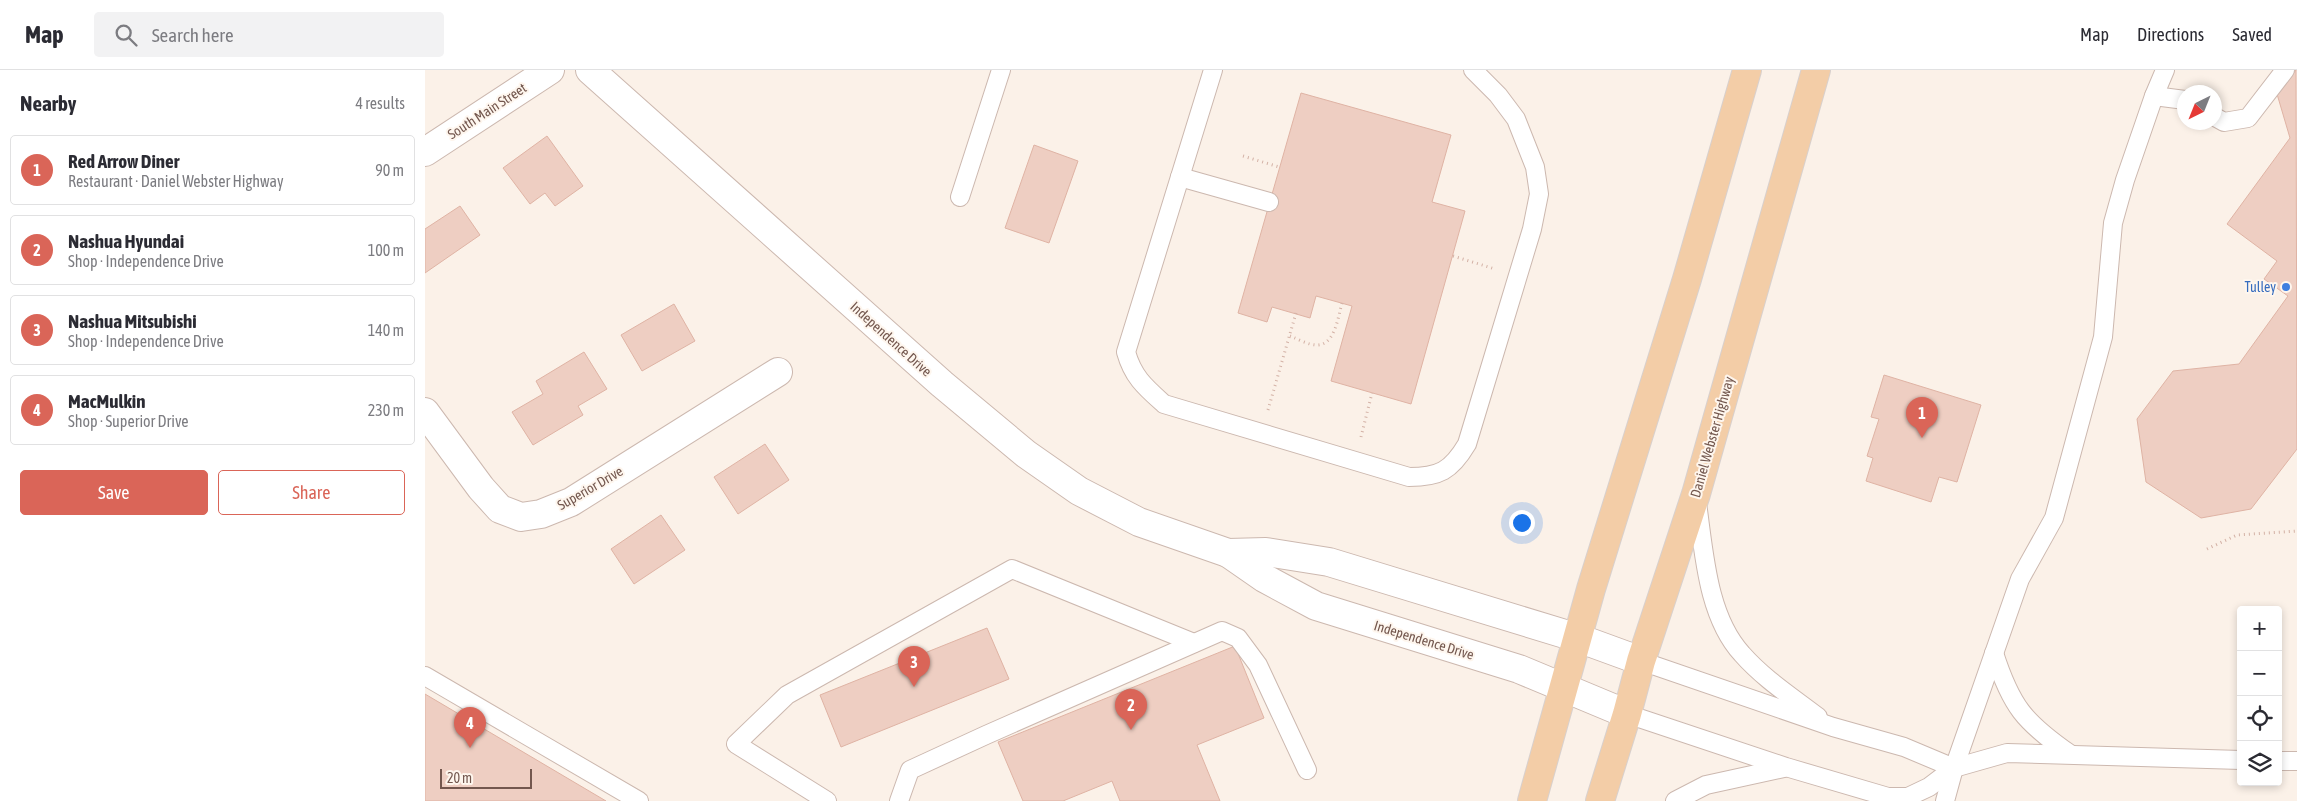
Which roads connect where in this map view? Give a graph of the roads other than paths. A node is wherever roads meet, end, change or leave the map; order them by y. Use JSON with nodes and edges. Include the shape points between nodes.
{"nodes":[{"id":1,"x":550,"y":70,"type":"edge"},
{"id":2,"x":590,"y":70,"type":"edge"},
{"id":3,"x":1001,"y":70,"type":"edge"},
{"id":4,"x":1213,"y":70,"type":"edge"},
{"id":5,"x":1473,"y":70,"type":"edge"},
{"id":6,"x":1747,"y":70,"type":"edge"},
{"id":7,"x":1817,"y":70,"type":"edge"},
{"id":8,"x":2165,"y":70,"type":"edge"},
{"id":9,"x":2285,"y":70,"type":"edge"},
{"id":10,"x":2154,"y":96,"type":"junction"},
{"id":11,"x":2177,"y":99,"type":"edge"},
{"id":12,"x":2222,"y":121,"type":"edge"},
{"id":13,"x":425,"y":152,"type":"edge"},
{"id":14,"x":1180,"y":177,"type":"junction"},
{"id":15,"x":960,"y":197,"type":"dead end"},
{"id":16,"x":1269,"y":202,"type":"dead end"},
{"id":17,"x":778,"y":372,"type":"dead end"},
{"id":18,"x":425,"y":412,"type":"edge"},
{"id":19,"x":1696,"y":494,"type":"junction"},
{"id":20,"x":1228,"y":553,"type":"junction"},
{"id":21,"x":1578,"y":638,"type":"junction"},
{"id":22,"x":1194,"y":643,"type":"junction"},
{"id":23,"x":1994,"y":653,"type":"junction"},
{"id":24,"x":1641,"y":661,"type":"junction"},
{"id":25,"x":425,"y":676,"type":"edge"},
{"id":26,"x":1563,"y":689,"type":"junction"},
{"id":27,"x":1627,"y":714,"type":"junction"},
{"id":28,"x":1833,"y":727,"type":"junction"},
{"id":29,"x":2070,"y":754,"type":"junction"},
{"id":30,"x":2237,"y":760,"type":"edge"},
{"id":31,"x":2282,"y":761,"type":"edge"},
{"id":32,"x":2297,"y":761,"type":"edge"},
{"id":33,"x":1785,"y":768,"type":"junction"},
{"id":34,"x":1954,"y":768,"type":"junction"},
{"id":35,"x":1307,"y":770,"type":"dead end"},
{"id":36,"x":639,"y":801,"type":"edge"},
{"id":37,"x":827,"y":801,"type":"edge"},
{"id":38,"x":899,"y":801,"type":"edge"},
{"id":39,"x":1532,"y":801,"type":"edge"},
{"id":40,"x":1599,"y":801,"type":"edge"},
{"id":41,"x":1675,"y":801,"type":"edge"},
{"id":42,"x":1945,"y":801,"type":"edge"}],
"edges":[{"from":1,"to":13,"type":"street","name":"South Main Street"},
{"from":2,"to":20,"type":"street","name":"Independence Drive","via":[[1025,454],[1079,491],[1139,522]]},
{"from":3,"to":15,"type":"lane"},
{"from":4,"to":14,"type":"lane"},
{"from":5,"to":14,"type":"lane","via":[[1516,119],[1535,167],[1539,194],[1532,230],[1467,444],[1457,460],[1441,473],[1409,478],[1164,404],[1136,376],[1126,352]]},
{"from":6,"to":21,"type":"main road"},
{"from":7,"to":19,"type":"main road","name":"Daniel Webster Highway"},
{"from":8,"to":10,"type":"lane"},
{"from":9,"to":12,"type":"lane","via":[[2248,118]]},
{"from":10,"to":11,"type":"lane"},
{"from":10,"to":23,"type":"lane","via":[[2113,223],[2103,337],[2054,518],[2020,579]]},
{"from":14,"to":16,"type":"lane"},
{"from":17,"to":18,"type":"street","name":"Superior Drive","via":[[571,502],[541,514],[521,517],[500,509]]},
{"from":19,"to":24,"type":"main road","name":"Daniel Webster Highway"},
{"from":19,"to":28,"type":"lane","via":[[1711,590],[1727,633],[1741,653],[1767,679]]},
{"from":20,"to":21,"type":"street","name":"Independence Drive","via":[[1266,552],[1329,562]]},
{"from":20,"to":26,"type":"street","name":"Independence Drive","via":[[1316,606],[1519,669]]},
{"from":21,"to":24,"type":"street","name":"Independence Drive"},
{"from":21,"to":26,"type":"main road"},
{"from":22,"to":35,"type":"lane","via":[[1222,631],[1239,638],[1259,665]]},
{"from":22,"to":37,"type":"lane","via":[[1012,568],[787,695],[736,744]]},
{"from":22,"to":38,"type":"lane","via":[[910,770]]},
{"from":23,"to":29,"type":"lane","via":[[2013,702],[2028,721]]},
{"from":23,"to":34,"type":"lane"},
{"from":24,"to":27,"type":"main road","name":"Daniel Webster Highway"},
{"from":24,"to":28,"type":"lane"},
{"from":25,"to":36,"type":"lane"},
{"from":26,"to":27,"type":"street","name":"Independence Drive"},
{"from":26,"to":39,"type":"main road"},
{"from":27,"to":33,"type":"lane"},
{"from":27,"to":40,"type":"main road","name":"Daniel Webster Highway"},
{"from":28,"to":34,"type":"lane","via":[[1904,748]]},
{"from":29,"to":30,"type":"lane"},
{"from":29,"to":34,"type":"lane","via":[[2007,753]]},
{"from":31,"to":32,"type":"lane"},
{"from":33,"to":34,"type":"lane","via":[[1888,797],[1908,797],[1929,787]]},
{"from":33,"to":41,"type":"lane","via":[[1706,786]]},
{"from":34,"to":42,"type":"lane"}]}
